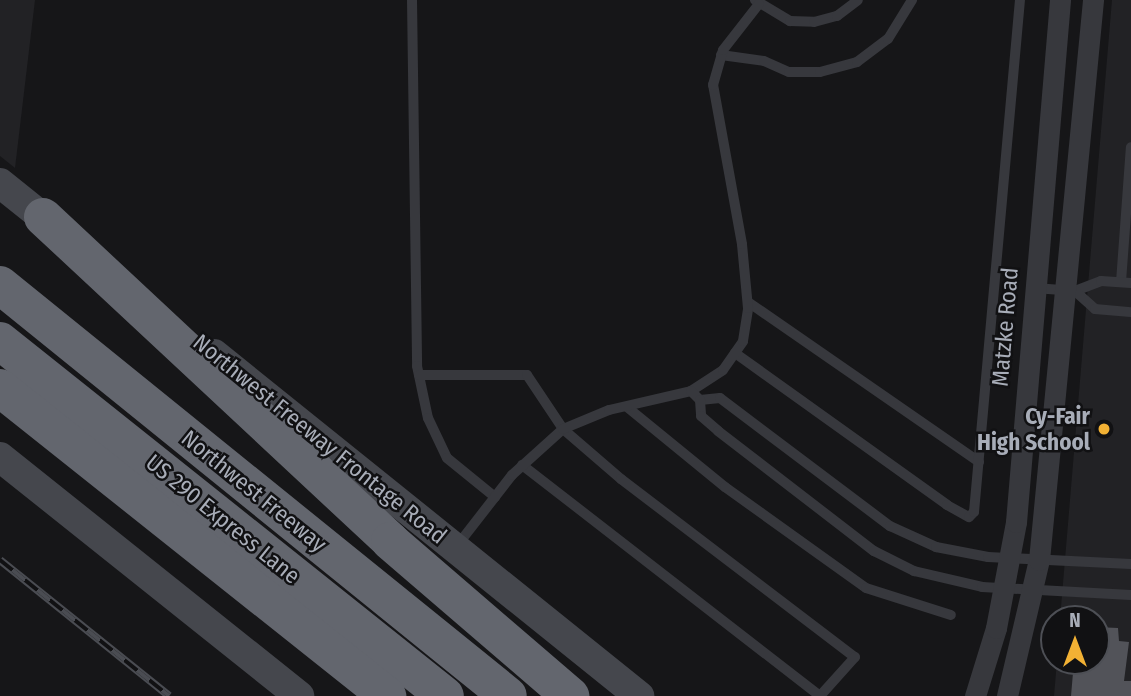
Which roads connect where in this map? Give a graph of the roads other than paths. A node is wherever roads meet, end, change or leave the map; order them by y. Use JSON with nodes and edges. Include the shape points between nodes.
{"nodes":[{"id":1,"x":412,"y":0,"type":"edge"},
{"id":2,"x":858,"y":0,"type":"edge"},
{"id":3,"x":912,"y":0,"type":"edge"},
{"id":4,"x":1020,"y":0,"type":"edge"},
{"id":5,"x":1060,"y":0,"type":"edge"},
{"id":6,"x":1093,"y":0,"type":"edge"},
{"id":7,"x":757,"y":2,"type":"edge"},
{"id":8,"x":721,"y":55,"type":"junction"},
{"id":9,"x":1131,"y":147,"type":"edge"},
{"id":10,"x":0,"y":183,"type":"edge"},
{"id":11,"x":43,"y":217,"type":"junction"},
{"id":12,"x":1126,"y":283,"type":"edge"},
{"id":13,"x":0,"y":285,"type":"edge"},
{"id":14,"x":1035,"y":288,"type":"junction"},
{"id":15,"x":1071,"y":290,"type":"junction"},
{"id":16,"x":748,"y":302,"type":"junction"},
{"id":17,"x":1131,"y":312,"type":"edge"},
{"id":18,"x":0,"y":341,"type":"edge"},
{"id":19,"x":735,"y":353,"type":"junction"},
{"id":20,"x":419,"y":375,"type":"junction"},
{"id":21,"x":0,"y":388,"type":"edge"},
{"id":22,"x":691,"y":391,"type":"junction"},
{"id":23,"x":700,"y":400,"type":"junction"},
{"id":24,"x":627,"y":407,"type":"junction"},
{"id":25,"x":563,"y":429,"type":"junction"},
{"id":26,"x":0,"y":457,"type":"edge"},
{"id":27,"x":979,"y":462,"type":"junction"},
{"id":28,"x":522,"y":465,"type":"junction"},
{"id":29,"x":495,"y":497,"type":"junction"},
{"id":30,"x":455,"y":548,"type":"junction"},
{"id":31,"x":1009,"y":558,"type":"junction"},
{"id":32,"x":1039,"y":560,"type":"junction"},
{"id":33,"x":1131,"y":564,"type":"edge"},
{"id":34,"x":1004,"y":588,"type":"junction"},
{"id":35,"x":1034,"y":589,"type":"junction"},
{"id":36,"x":1131,"y":595,"type":"edge"},
{"id":37,"x":951,"y":615,"type":"dead end"},
{"id":38,"x":299,"y":696,"type":"edge"},
{"id":39,"x":387,"y":696,"type":"edge"},
{"id":40,"x":445,"y":696,"type":"edge"},
{"id":41,"x":508,"y":696,"type":"edge"},
{"id":42,"x":570,"y":696,"type":"edge"},
{"id":43,"x":639,"y":696,"type":"edge"},
{"id":44,"x":975,"y":696,"type":"edge"},
{"id":45,"x":1007,"y":696,"type":"edge"}],
"edges":[{"from":1,"to":20,"type":"lane"},
{"from":2,"to":7,"type":"lane","via":[[836,16],[814,22],[790,21]]},
{"from":3,"to":8,"type":"lane","via":[[888,39],[857,62],[820,72],[789,72],[764,61]]},
{"from":4,"to":27,"type":"lane"},
{"from":5,"to":14,"type":"street","name":"Matzke Road"},
{"from":6,"to":15,"type":"street"},
{"from":7,"to":8,"type":"lane"},
{"from":8,"to":16,"type":"lane","via":[[713,86],[727,143]]},
{"from":9,"to":12,"type":"lane"},
{"from":10,"to":11,"type":"main road","name":"Northwest Freeway Frontage Road"},
{"from":11,"to":30,"type":"main road","name":"Northwest Freeway Frontage Road"},
{"from":11,"to":42,"type":"highway","via":[[390,541]]},
{"from":12,"to":15,"type":"lane","via":[[1101,281]]},
{"from":13,"to":41,"type":"highway","name":"Northwest Freeway"},
{"from":14,"to":15,"type":"lane"},
{"from":14,"to":31,"type":"street","name":"Matzke Road","via":[[1016,522]]},
{"from":15,"to":17,"type":"lane","via":[[1095,309]]},
{"from":15,"to":32,"type":"street"},
{"from":16,"to":19,"type":"lane","via":[[743,341]]},
{"from":16,"to":27,"type":"lane"},
{"from":18,"to":40,"type":"highway","name":"US 290 Express Lane"},
{"from":19,"to":22,"type":"lane","via":[[723,370]]},
{"from":19,"to":27,"type":"lane","via":[[969,517],[974,512]]},
{"from":20,"to":25,"type":"lane","via":[[527,374]]},
{"from":20,"to":29,"type":"lane","via":[[428,418],[447,458]]},
{"from":21,"to":39,"type":"highway"},
{"from":22,"to":23,"type":"lane"},
{"from":22,"to":24,"type":"lane"},
{"from":23,"to":31,"type":"lane","via":[[720,398],[890,526],[936,547]]},
{"from":23,"to":34,"type":"lane","via":[[701,416],[874,551],[914,571]]},
{"from":24,"to":25,"type":"lane"},
{"from":24,"to":37,"type":"lane","via":[[724,487],[866,588]]},
{"from":25,"to":28,"type":"lane"},
{"from":25,"to":28,"type":"lane","via":[[621,479],[855,657],[820,696]]},
{"from":26,"to":38,"type":"main road"},
{"from":28,"to":29,"type":"lane"},
{"from":29,"to":30,"type":"lane"},
{"from":30,"to":43,"type":"main road","name":"Northwest Freeway Frontage Road"},
{"from":31,"to":32,"type":"lane"},
{"from":31,"to":34,"type":"street","name":"Matzke Road"},
{"from":32,"to":33,"type":"lane"},
{"from":32,"to":35,"type":"street"},
{"from":34,"to":35,"type":"lane"},
{"from":34,"to":44,"type":"street","name":"Matzke Road"},
{"from":35,"to":36,"type":"lane"},
{"from":35,"to":45,"type":"street"}]}
